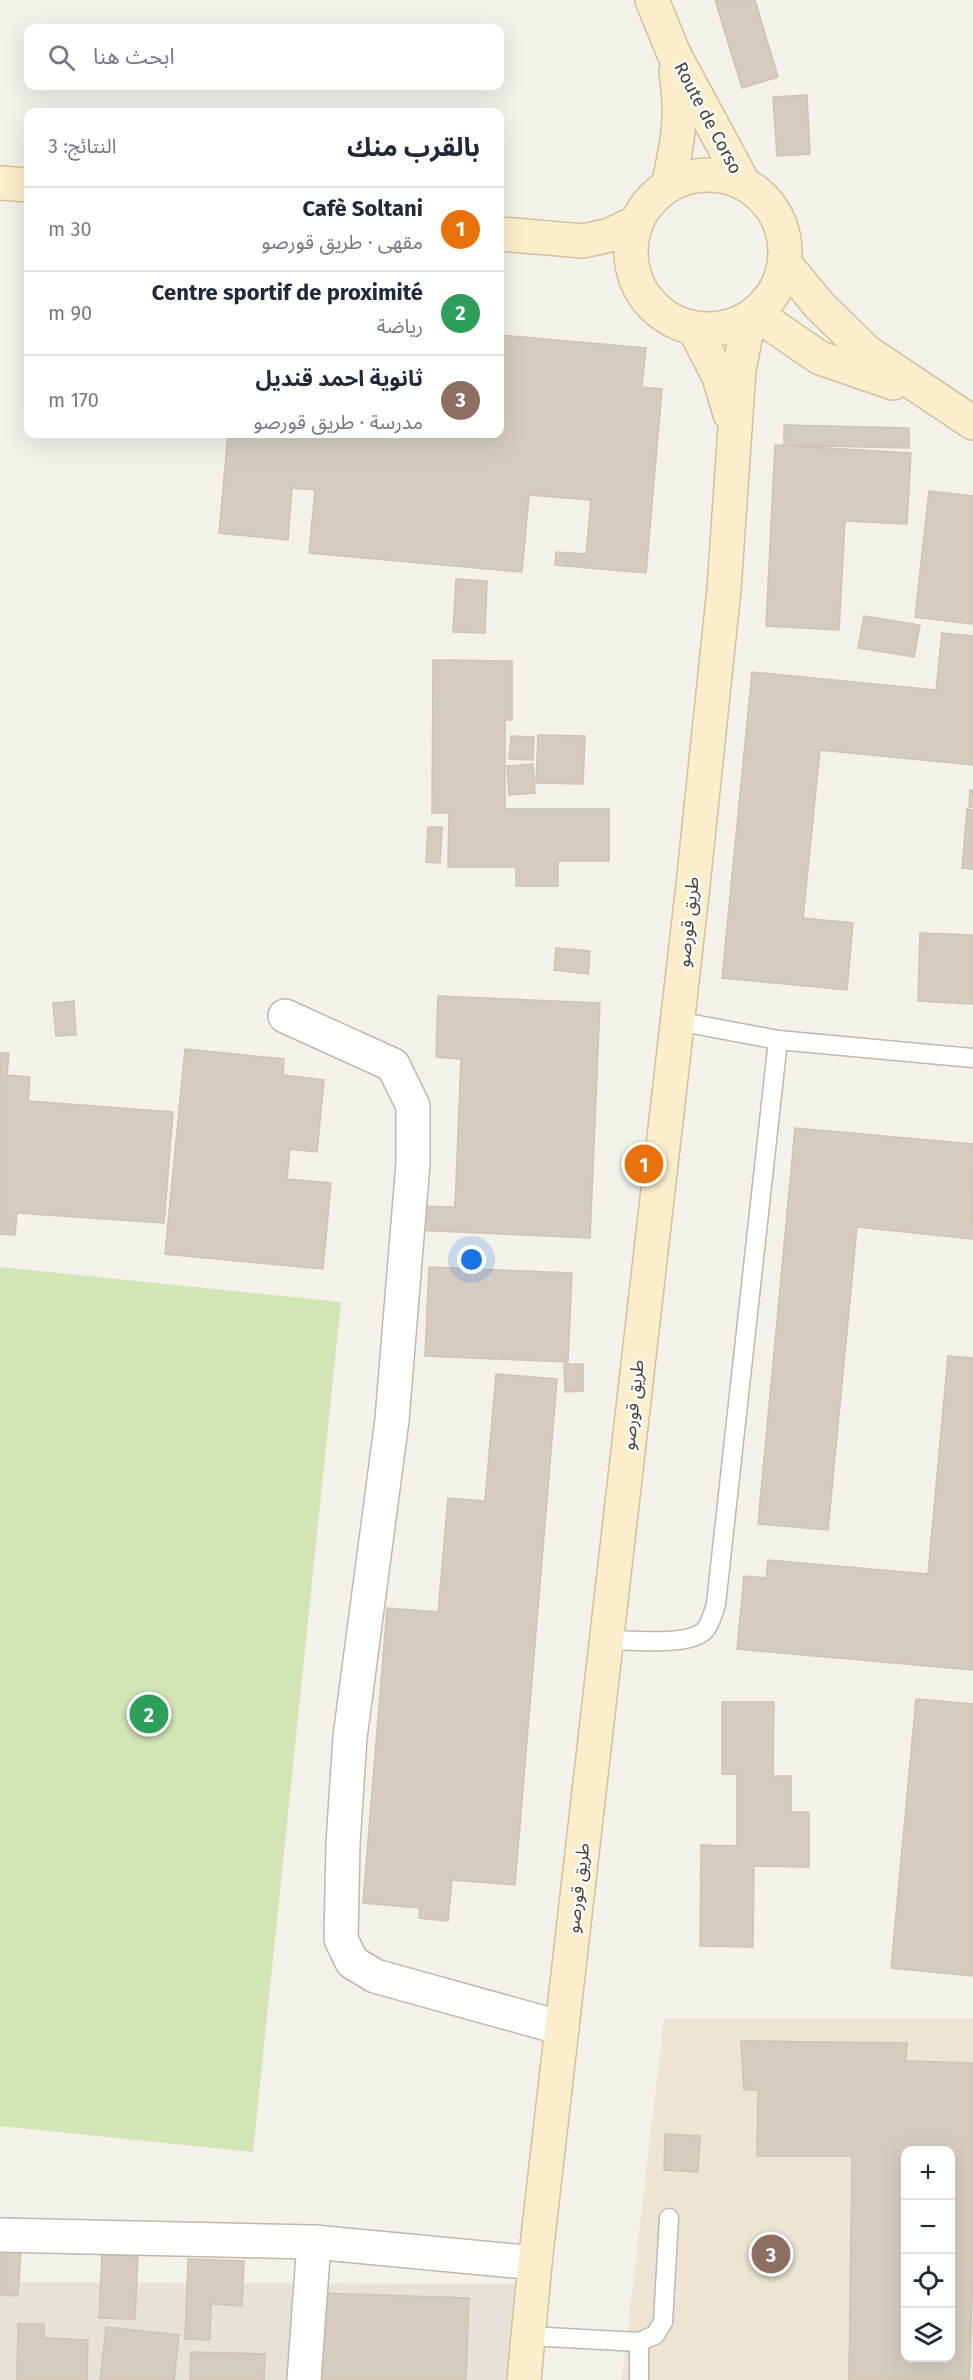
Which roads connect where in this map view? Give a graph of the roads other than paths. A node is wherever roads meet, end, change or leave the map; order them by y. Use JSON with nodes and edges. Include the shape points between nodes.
{"nodes":[{"id":1,"x":652,"y":0,"type":"edge"},
{"id":2,"x":674,"y":54,"type":"junction"},
{"id":3,"x":743,"y":182,"type":"junction"},
{"id":4,"x":0,"y":183,"type":"edge"},
{"id":5,"x":24,"y":185,"type":"edge"},
{"id":6,"x":668,"y":185,"type":"junction"},
{"id":7,"x":635,"y":223,"type":"junction"},
{"id":8,"x":504,"y":234,"type":"edge"},
{"id":9,"x":555,"y":240,"type":"junction"},
{"id":10,"x":786,"y":265,"type":"junction"},
{"id":11,"x":637,"y":283,"type":"junction"},
{"id":12,"x":752,"y":316,"type":"junction"},
{"id":13,"x":694,"y":328,"type":"junction"},
{"id":14,"x":935,"y":397,"type":"junction"},
{"id":15,"x":973,"y":423,"type":"edge"},
{"id":16,"x":735,"y":429,"type":"junction"},
{"id":17,"x":285,"y":1016,"type":"dead end"},
{"id":18,"x":677,"y":1021,"type":"junction"},
{"id":19,"x":778,"y":1040,"type":"junction"},
{"id":20,"x":973,"y":1058,"type":"edge"},
{"id":21,"x":606,"y":1640,"type":"junction"},
{"id":22,"x":562,"y":2028,"type":"junction"},
{"id":23,"x":669,"y":2218,"type":"dead end"},
{"id":24,"x":0,"y":2235,"type":"edge"},
{"id":25,"x":314,"y":2242,"type":"junction"},
{"id":26,"x":535,"y":2263,"type":"junction"},
{"id":27,"x":528,"y":2336,"type":"junction"},
{"id":28,"x":639,"y":2342,"type":"junction"},
{"id":29,"x":304,"y":2380,"type":"edge"},
{"id":30,"x":524,"y":2380,"type":"edge"},
{"id":31,"x":639,"y":2380,"type":"edge"}],
"edges":[{"from":1,"to":2,"type":"main road","name":"Route de Corso"},
{"from":2,"to":3,"type":"main road","name":"Route de Corso"},
{"from":2,"to":6,"type":"main road","name":"Route de Corso","via":[[680,98],[679,142]]},
{"from":3,"to":6,"type":"main road","via":[[718,175],[693,176]]},
{"from":3,"to":10,"type":"main road","via":[[764,197],[779,218],[786,242]]},
{"from":4,"to":5,"type":"main road"},
{"from":6,"to":7,"type":"main road","via":[[649,201]]},
{"from":7,"to":9,"type":"main road","via":[[610,235],[583,241]]},
{"from":7,"to":11,"type":"main road","via":[[630,248]]},
{"from":8,"to":9,"type":"main road"},
{"from":9,"to":11,"type":"main road","via":[[604,261]]},
{"from":10,"to":12,"type":"main road","via":[[779,286],[766,305]]},
{"from":10,"to":14,"type":"main road","via":[[820,306],[867,352]]},
{"from":11,"to":13,"type":"main road","via":[[659,312]]},
{"from":12,"to":13,"type":"main road","via":[[728,328]]},
{"from":12,"to":14,"type":"main road","via":[[820,358]]},
{"from":12,"to":16,"type":"main road","via":[[739,370]]},
{"from":13,"to":16,"type":"main road","via":[[719,376]]},
{"from":14,"to":15,"type":"main road"},
{"from":16,"to":18,"type":"main road","name":"طريق قورصو","via":[[724,589]]},
{"from":17,"to":22,"type":"street","via":[[393,1065],[413,1106],[413,1163],[392,1420],[350,1737],[341,1939],[352,1962],[375,1976]]},
{"from":18,"to":19,"type":"lane"},
{"from":18,"to":21,"type":"main road","name":"طريق قورصو"},
{"from":19,"to":20,"type":"lane"},
{"from":19,"to":21,"type":"lane","via":[[714,1612],[704,1632],[682,1641]]},
{"from":21,"to":22,"type":"main road","name":"طريق قورصو"},
{"from":22,"to":26,"type":"main road","name":"طريق قورصو"},
{"from":23,"to":28,"type":"lane","via":[[663,2322],[655,2335]]},
{"from":24,"to":25,"type":"street"},
{"from":25,"to":26,"type":"street"},
{"from":25,"to":29,"type":"street"},
{"from":26,"to":27,"type":"main road","name":"طريق قورصو"},
{"from":27,"to":28,"type":"lane"},
{"from":27,"to":30,"type":"main road","name":"طريق قورصو"},
{"from":28,"to":31,"type":"lane"}]}
